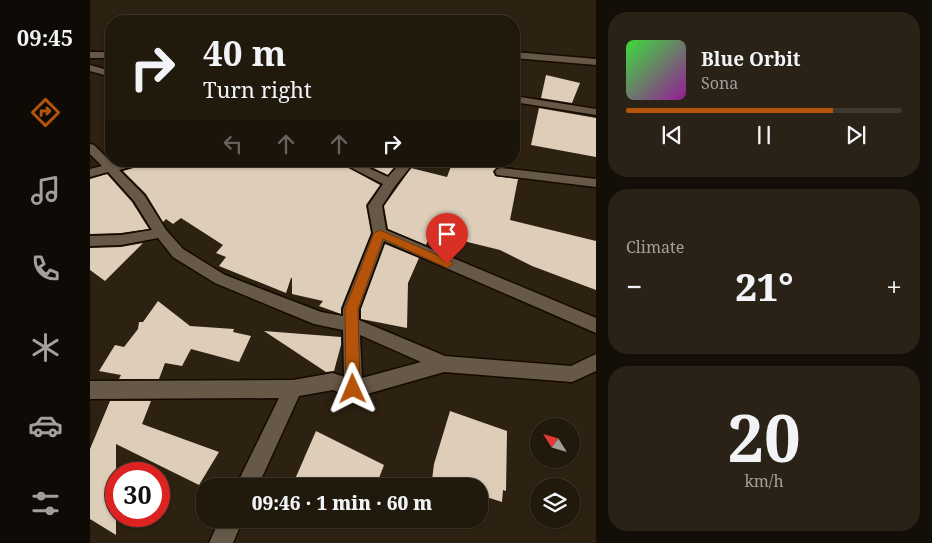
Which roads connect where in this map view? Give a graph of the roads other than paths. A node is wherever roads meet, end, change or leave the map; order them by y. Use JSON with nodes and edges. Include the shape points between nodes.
{"nodes":[{"id":1,"x":90,"y":55,"type":"edge"},
{"id":2,"x":105,"y":55,"type":"edge"},
{"id":3,"x":520,"y":56,"type":"edge"},
{"id":4,"x":596,"y":62,"type":"edge"},
{"id":5,"x":90,"y":68,"type":"edge"},
{"id":6,"x":105,"y":72,"type":"edge"},
{"id":7,"x":520,"y":100,"type":"edge"},
{"id":8,"x":596,"y":112,"type":"edge"},
{"id":9,"x":90,"y":147,"type":"edge"},
{"id":10,"x":105,"y":164,"type":"edge"},
{"id":11,"x":113,"y":167,"type":"edge"},
{"id":12,"x":357,"y":167,"type":"edge"},
{"id":13,"x":404,"y":167,"type":"edge"},
{"id":14,"x":109,"y":168,"type":"junction"},
{"id":15,"x":501,"y":172,"type":"dead end"},
{"id":16,"x":90,"y":173,"type":"edge"},
{"id":17,"x":390,"y":183,"type":"junction"},
{"id":18,"x":596,"y":183,"type":"edge"},
{"id":19,"x":161,"y":233,"type":"junction"},
{"id":20,"x":380,"y":233,"type":"junction"},
{"id":21,"x":90,"y":241,"type":"edge"},
{"id":22,"x":352,"y":324,"type":"junction"},
{"id":23,"x":596,"y":326,"type":"edge"},
{"id":24,"x":596,"y":362,"type":"edge"},
{"id":25,"x":444,"y":364,"type":"junction"},
{"id":26,"x":293,"y":389,"type":"junction"},
{"id":27,"x":353,"y":389,"type":"junction"},
{"id":28,"x":90,"y":390,"type":"edge"},
{"id":29,"x":251,"y":478,"type":"edge"},
{"id":30,"x":228,"y":528,"type":"edge"},
{"id":31,"x":221,"y":543,"type":"edge"}],
"edges":[{"from":1,"to":2,"type":"street"},
{"from":3,"to":4,"type":"street"},
{"from":5,"to":6,"type":"street"},
{"from":7,"to":8,"type":"street"},
{"from":9,"to":10,"type":"street"},
{"from":11,"to":14,"type":"street"},
{"from":12,"to":17,"type":"street"},
{"from":13,"to":17,"type":"street"},
{"from":14,"to":16,"type":"street"},
{"from":14,"to":19,"type":"street","via":[[139,198]]},
{"from":15,"to":18,"type":"street"},
{"from":17,"to":20,"type":"street","via":[[376,206]]},
{"from":19,"to":21,"type":"street"},
{"from":19,"to":22,"type":"street","via":[[178,254],[220,280],[320,319]]},
{"from":20,"to":22,"type":"street","via":[[352,309]]},
{"from":20,"to":23,"type":"street"},
{"from":22,"to":25,"type":"street"},
{"from":22,"to":27,"type":"street"},
{"from":24,"to":25,"type":"street","via":[[572,374]]},
{"from":25,"to":27,"type":"street"},
{"from":26,"to":27,"type":"street","via":[[333,381]]},
{"from":26,"to":28,"type":"street"},
{"from":26,"to":29,"type":"street"},
{"from":30,"to":31,"type":"street"}]}
